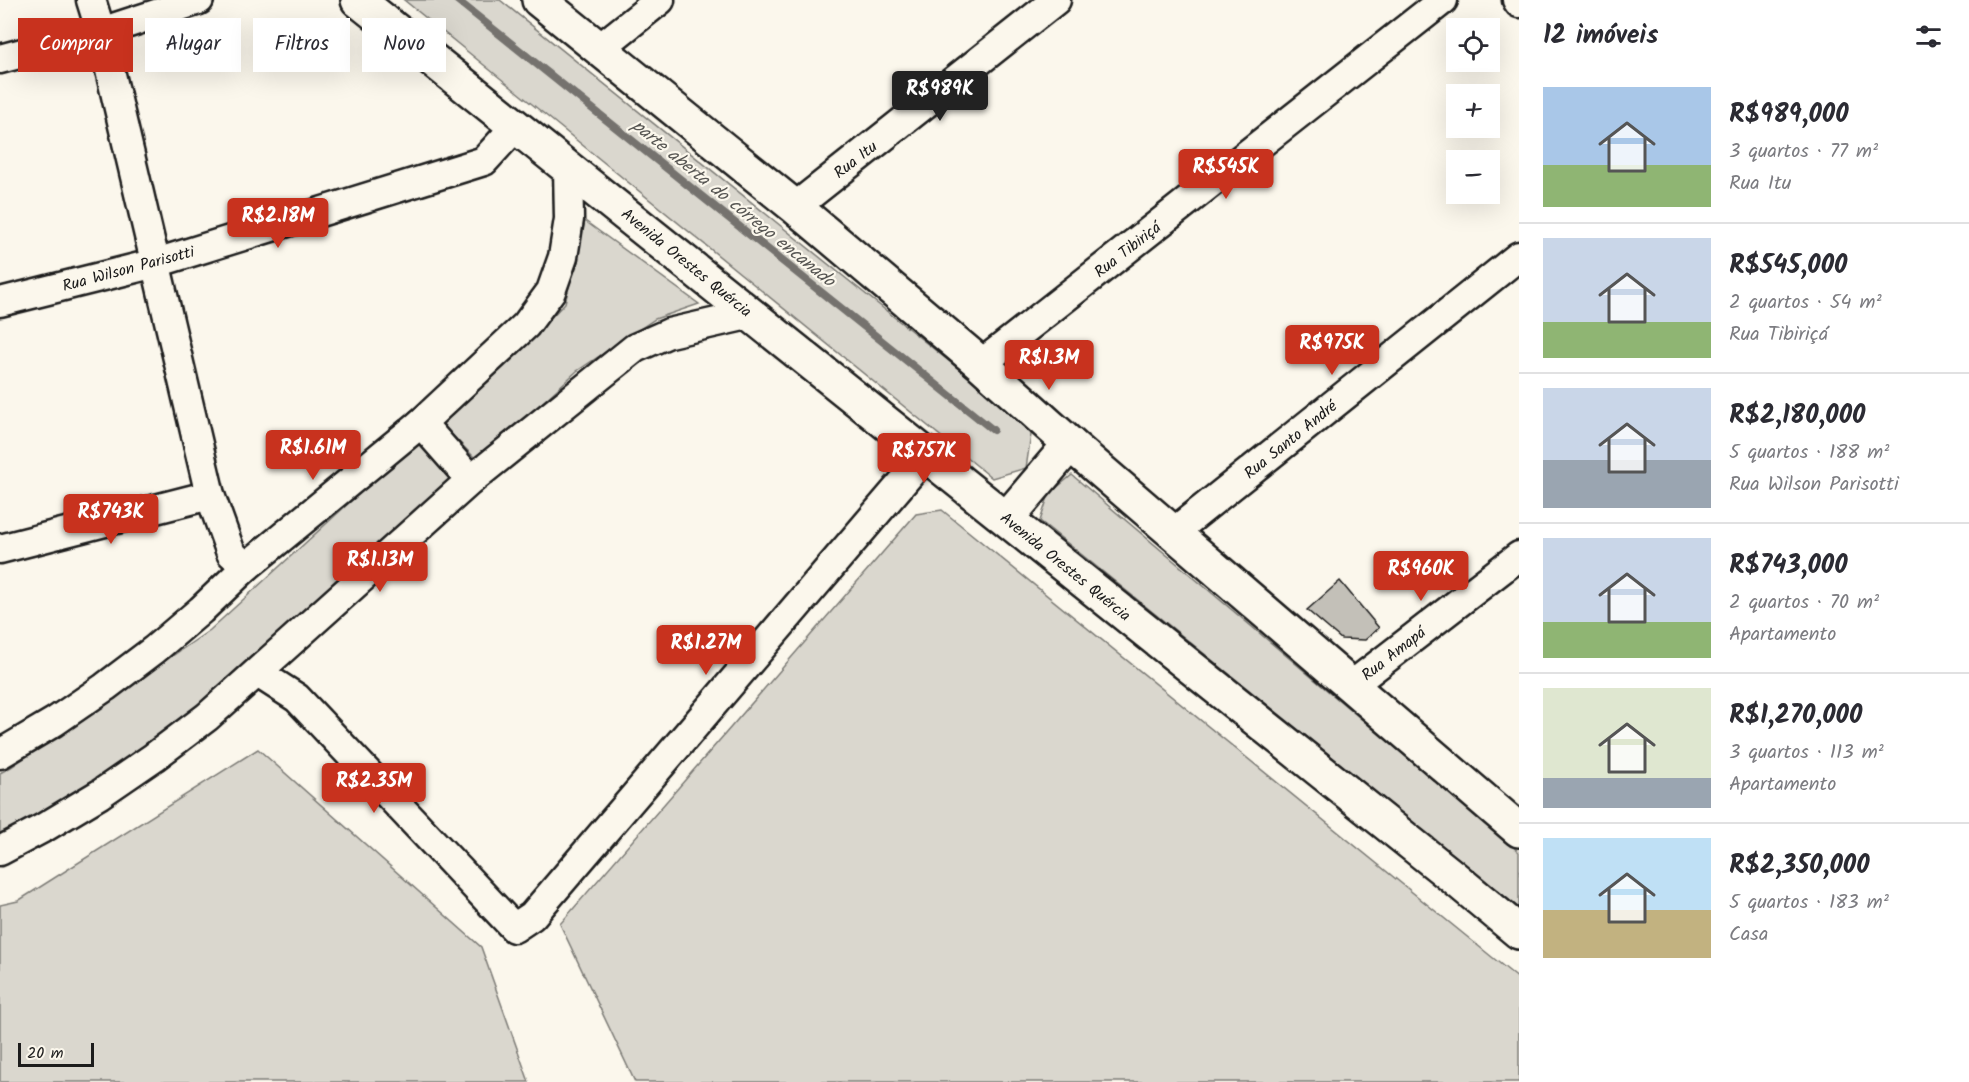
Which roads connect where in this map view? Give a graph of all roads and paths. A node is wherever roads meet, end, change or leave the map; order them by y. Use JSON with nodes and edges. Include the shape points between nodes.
{"nodes":[{"id":1,"x":91,"y":0,"type":"edge"},
{"id":2,"x":199,"y":0,"type":"edge"},
{"id":3,"x":358,"y":0,"type":"edge"},
{"id":4,"x":539,"y":0,"type":"edge"},
{"id":5,"x":660,"y":0,"type":"edge"},
{"id":6,"x":1056,"y":0,"type":"edge"},
{"id":7,"x":1443,"y":0,"type":"edge"},
{"id":8,"x":97,"y":18,"type":"edge"},
{"id":9,"x":133,"y":22,"type":"edge"},
{"id":10,"x":600,"y":48,"type":"junction"},
{"id":11,"x":18,"y":54,"type":"edge"},
{"id":12,"x":0,"y":59,"type":"edge"},
{"id":13,"x":111,"y":72,"type":"edge"},
{"id":14,"x":516,"y":126,"type":"junction"},
{"id":15,"x":568,"y":167,"type":"junction"},
{"id":16,"x":795,"y":207,"type":"junction"},
{"id":17,"x":1519,"y":256,"type":"edge"},
{"id":18,"x":156,"y":263,"type":"junction"},
{"id":19,"x":0,"y":302,"type":"edge"},
{"id":20,"x":752,"y":314,"type":"junction"},
{"id":21,"x":981,"y":364,"type":"junction"},
{"id":22,"x":421,"y":423,"type":"junction"},
{"id":23,"x":1070,"y":444,"type":"junction"},
{"id":24,"x":927,"y":454,"type":"junction"},
{"id":25,"x":471,"y":480,"type":"junction"},
{"id":26,"x":210,"y":495,"type":"junction"},
{"id":27,"x":1007,"y":518,"type":"junction"},
{"id":28,"x":1174,"y":532,"type":"junction"},
{"id":29,"x":0,"y":549,"type":"edge"},
{"id":30,"x":1519,"y":556,"type":"edge"},
{"id":31,"x":246,"y":567,"type":"junction"},
{"id":32,"x":258,"y":673,"type":"junction"},
{"id":33,"x":1352,"y":685,"type":"junction"},
{"id":34,"x":0,"y":754,"type":"edge"},
{"id":35,"x":1519,"y":830,"type":"edge"},
{"id":36,"x":0,"y":851,"type":"edge"},
{"id":37,"x":1519,"y":932,"type":"edge"}],
"edges":[{"from":1,"to":8,"type":"street"},
{"from":2,"to":9,"type":"street"},
{"from":3,"to":14,"type":"main road","name":"Avenida Orestes Quércia"},
{"from":4,"to":10,"type":"main road"},
{"from":5,"to":10,"type":"street"},
{"from":6,"to":16,"type":"street","name":"Rua Itu"},
{"from":7,"to":21,"type":"street","name":"Rua Tibiriçá"},
{"from":10,"to":16,"type":"main road"},
{"from":11,"to":12,"type":"street"},
{"from":13,"to":18,"type":"street"},
{"from":14,"to":15,"type":"main road","name":"Avenida Orestes Quércia"},
{"from":14,"to":18,"type":"street","name":"Rua Wilson Parisotti","via":[[484,161]]},
{"from":15,"to":20,"type":"main road","name":"Avenida Orestes Quércia"},
{"from":15,"to":22,"type":"street","via":[[569,219],[563,257],[551,291],[526,325]]},
{"from":16,"to":21,"type":"main road"},
{"from":17,"to":28,"type":"street","name":"Rua Santo André"},
{"from":18,"to":19,"type":"street","name":"Rua Wilson Parisotti"},
{"from":18,"to":26,"type":"street"},
{"from":20,"to":24,"type":"main road","name":"Avenida Orestes Quércia"},
{"from":20,"to":25,"type":"street","via":[[669,333],[635,348]]},
{"from":21,"to":23,"type":"main road"},
{"from":22,"to":25,"type":"street"},
{"from":22,"to":31,"type":"street"},
{"from":23,"to":27,"type":"main road"},
{"from":23,"to":28,"type":"main road"},
{"from":24,"to":27,"type":"main road","name":"Avenida Orestes Quércia"},
{"from":24,"to":32,"type":"street","via":[[532,916],[514,928],[297,698]]},
{"from":25,"to":32,"type":"street"},
{"from":26,"to":29,"type":"street"},
{"from":26,"to":31,"type":"street","via":[[231,553]]},
{"from":27,"to":37,"type":"main road","name":"Avenida Orestes Quércia"},
{"from":28,"to":33,"type":"main road"},
{"from":30,"to":33,"type":"street","name":"Rua Amapá"},
{"from":31,"to":34,"type":"street","via":[[146,656],[63,716]]},
{"from":32,"to":36,"type":"street","via":[[154,757],[100,794]]},
{"from":33,"to":35,"type":"main road"}]}
